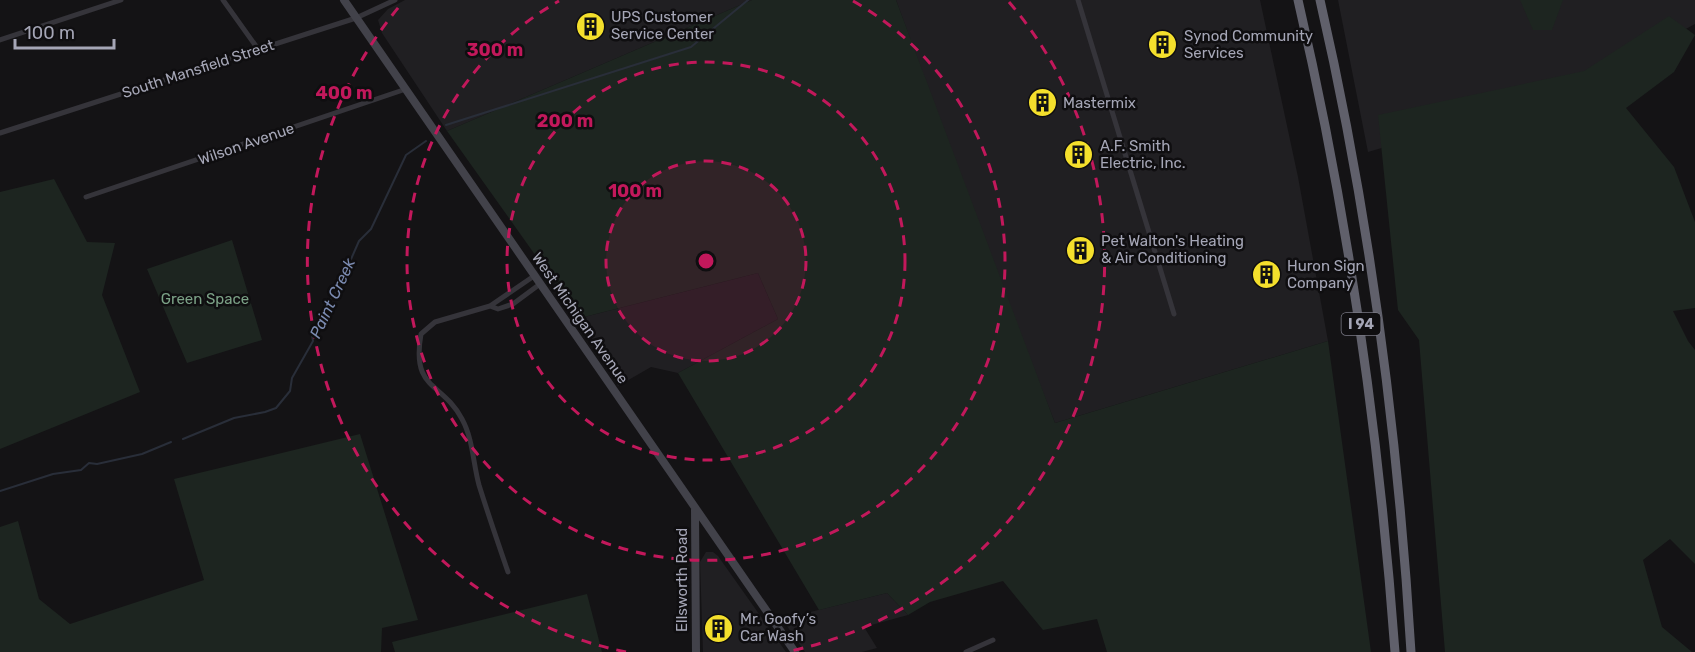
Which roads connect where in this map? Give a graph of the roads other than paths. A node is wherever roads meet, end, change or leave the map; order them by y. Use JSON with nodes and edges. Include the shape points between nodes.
{"nodes":[{"id":1,"x":122,"y":0,"type":"edge"},
{"id":2,"x":223,"y":0,"type":"edge"},
{"id":3,"x":344,"y":0,"type":"edge"},
{"id":4,"x":395,"y":0,"type":"edge"},
{"id":5,"x":1078,"y":0,"type":"edge"},
{"id":6,"x":1298,"y":0,"type":"edge"},
{"id":7,"x":1320,"y":0,"type":"edge"},
{"id":8,"x":356,"y":18,"type":"junction"},
{"id":9,"x":0,"y":40,"type":"edge"},
{"id":10,"x":258,"y":49,"type":"junction"},
{"id":11,"x":406,"y":90,"type":"junction"},
{"id":12,"x":0,"y":133,"type":"edge"},
{"id":13,"x":86,"y":197,"type":"dead end"},
{"id":14,"x":534,"y":276,"type":"junction"},
{"id":15,"x":540,"y":284,"type":"junction"},
{"id":16,"x":490,"y":306,"type":"junction"},
{"id":17,"x":1174,"y":314,"type":"dead end"},
{"id":18,"x":695,"y":508,"type":"junction"},
{"id":19,"x":508,"y":572,"type":"dead end"},
{"id":20,"x":993,"y":640,"type":"dead end"},
{"id":21,"x":696,"y":652,"type":"edge"},
{"id":22,"x":795,"y":652,"type":"edge"},
{"id":23,"x":966,"y":652,"type":"edge"},
{"id":24,"x":1395,"y":652,"type":"edge"},
{"id":25,"x":1412,"y":652,"type":"edge"}],
"edges":[{"from":1,"to":9,"type":"street"},
{"from":2,"to":10,"type":"street"},
{"from":3,"to":8,"type":"main road","name":"West Michigan Avenue"},
{"from":4,"to":8,"type":"street","name":"South Mansfield Street"},
{"from":5,"to":17,"type":"street"},
{"from":6,"to":24,"type":"highway","number":"I 94","via":[[1323,106],[1360,314]]},
{"from":7,"to":25,"type":"highway","number":"I 94","via":[[1339,88],[1388,391]]},
{"from":8,"to":10,"type":"street","name":"South Mansfield Street"},
{"from":8,"to":11,"type":"main road","name":"West Michigan Avenue"},
{"from":10,"to":12,"type":"street","name":"South Mansfield Street"},
{"from":11,"to":13,"type":"street","name":"Wilson Avenue"},
{"from":11,"to":14,"type":"main road","name":"West Michigan Avenue"},
{"from":14,"to":15,"type":"main road","name":"West Michigan Avenue"},
{"from":14,"to":16,"type":"street"},
{"from":15,"to":16,"type":"street","via":[[513,304],[498,309]]},
{"from":15,"to":18,"type":"main road","name":"West Michigan Avenue"},
{"from":16,"to":19,"type":"street","via":[[435,322],[420,334],[418,353],[429,384],[461,417],[469,435],[479,485]]},
{"from":18,"to":21,"type":"main road","name":"Ellsworth Road"},
{"from":18,"to":22,"type":"main road","name":"West Michigan Avenue"},
{"from":20,"to":23,"type":"street"}]}
